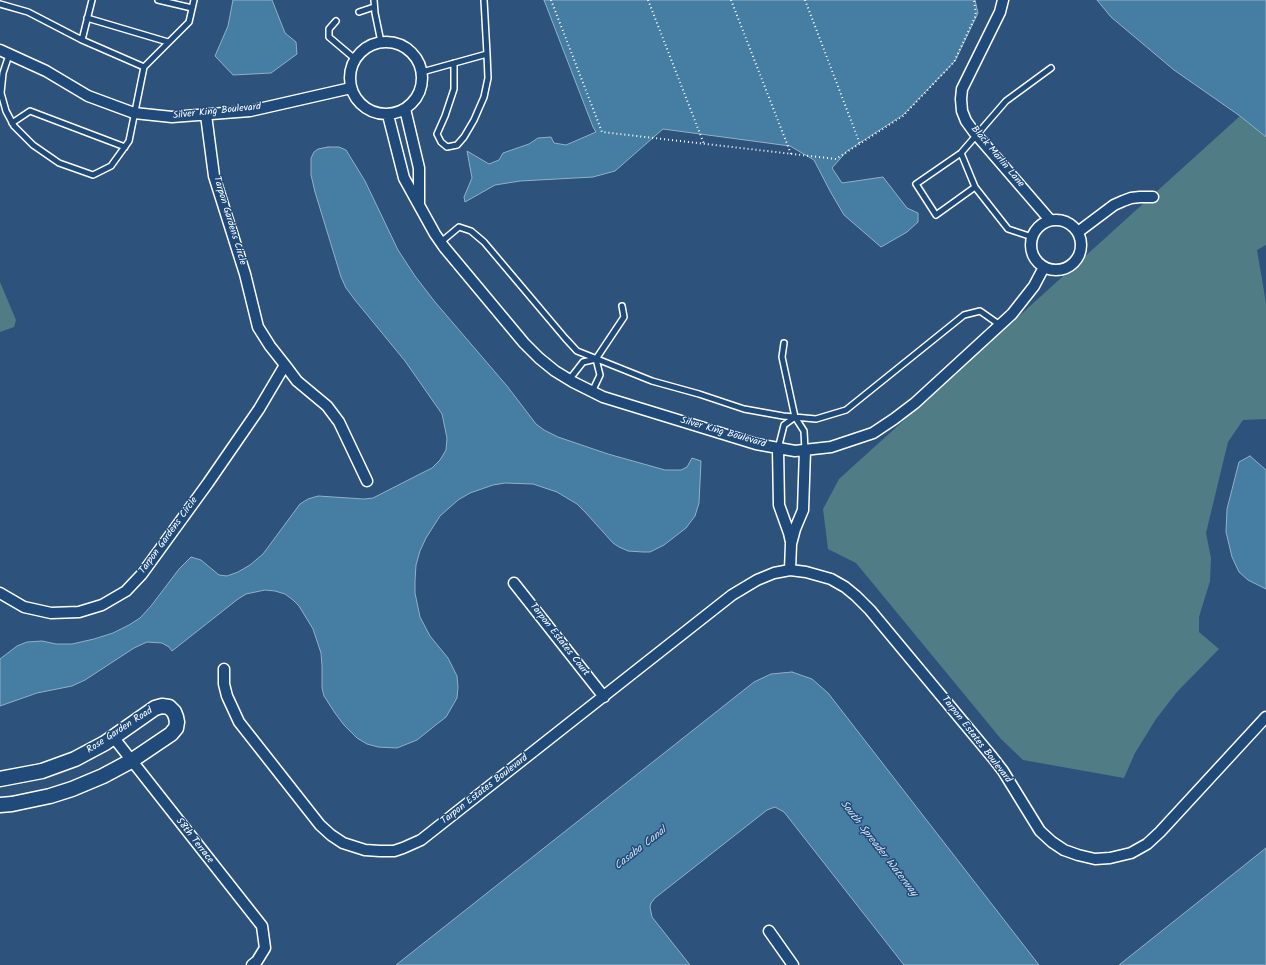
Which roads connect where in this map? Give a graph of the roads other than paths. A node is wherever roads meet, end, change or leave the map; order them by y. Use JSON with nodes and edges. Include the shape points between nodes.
{"nodes":[{"id":1,"x":92,"y":0,"type":"edge"},
{"id":2,"x":158,"y":0,"type":"edge"},
{"id":3,"x":194,"y":0,"type":"edge"},
{"id":4,"x":374,"y":0,"type":"edge"},
{"id":5,"x":484,"y":0,"type":"edge"},
{"id":6,"x":1003,"y":0,"type":"edge"},
{"id":7,"x":0,"y":4,"type":"edge"},
{"id":8,"x":374,"y":7,"type":"junction"},
{"id":9,"x":192,"y":8,"type":"junction"},
{"id":10,"x":359,"y":12,"type":"dead end"},
{"id":11,"x":87,"y":18,"type":"junction"},
{"id":12,"x":336,"y":21,"type":"dead end"},
{"id":13,"x":82,"y":40,"type":"junction"},
{"id":14,"x":168,"y":42,"type":"junction"},
{"id":15,"x":381,"y":42,"type":"junction"},
{"id":16,"x":5,"y":52,"type":"edge"},
{"id":17,"x":487,"y":54,"type":"junction"},
{"id":18,"x":355,"y":59,"type":"junction"},
{"id":19,"x":454,"y":63,"type":"junction"},
{"id":20,"x":144,"y":67,"type":"junction"},
{"id":21,"x":1051,"y":68,"type":"dead end"},
{"id":22,"x":422,"y":72,"type":"junction"},
{"id":23,"x":351,"y":88,"type":"junction"},
{"id":24,"x":405,"y":109,"type":"junction"},
{"id":25,"x":134,"y":113,"type":"junction"},
{"id":26,"x":206,"y":115,"type":"junction"},
{"id":27,"x":388,"y":115,"type":"junction"},
{"id":28,"x":12,"y":122,"type":"junction"},
{"id":29,"x":977,"y":135,"type":"junction"},
{"id":30,"x":125,"y":147,"type":"junction"},
{"id":31,"x":961,"y":153,"type":"junction"},
{"id":32,"x":975,"y":188,"type":"junction"},
{"id":33,"x":1153,"y":197,"type":"dead end"},
{"id":34,"x":419,"y":205,"type":"junction"},
{"id":35,"x":1050,"y":220,"type":"junction"},
{"id":36,"x":1078,"y":232,"type":"junction"},
{"id":37,"x":1032,"y":237,"type":"junction"},
{"id":38,"x":441,"y":242,"type":"junction"},
{"id":39,"x":1044,"y":267,"type":"junction"},
{"id":40,"x":622,"y":306,"type":"dead end"},
{"id":41,"x":1000,"y":325,"type":"junction"},
{"id":42,"x":784,"y":343,"type":"dead end"},
{"id":43,"x":596,"y":359,"type":"junction"},
{"id":44,"x":285,"y":365,"type":"junction"},
{"id":45,"x":569,"y":380,"type":"junction"},
{"id":46,"x":592,"y":392,"type":"junction"},
{"id":47,"x":795,"y":417,"type":"junction"},
{"id":48,"x":778,"y":449,"type":"junction"},
{"id":49,"x":805,"y":450,"type":"junction"},
{"id":50,"x":367,"y":482,"type":"dead end"},
{"id":51,"x":791,"y":544,"type":"junction"},
{"id":52,"x":790,"y":570,"type":"junction"},
{"id":53,"x":514,"y":583,"type":"dead end"},
{"id":54,"x":0,"y":593,"type":"edge"},
{"id":55,"x":224,"y":669,"type":"dead end"},
{"id":56,"x":604,"y":696,"type":"junction"},
{"id":57,"x":1266,"y":717,"type":"edge"},
{"id":58,"x":114,"y":738,"type":"junction"},
{"id":59,"x":131,"y":761,"type":"junction"},
{"id":60,"x":0,"y":779,"type":"edge"},
{"id":61,"x":0,"y":805,"type":"edge"},
{"id":62,"x":769,"y":931,"type":"dead end"},
{"id":63,"x":252,"y":965,"type":"edge"},
{"id":64,"x":793,"y":965,"type":"edge"}],
"edges":[{"from":1,"to":11,"type":"lane"},
{"from":2,"to":9,"type":"lane"},
{"from":3,"to":9,"type":"lane"},
{"from":4,"to":8,"type":"lane"},
{"from":5,"to":17,"type":"lane"},
{"from":6,"to":29,"type":"street","name":"Black Marlin Lane","via":[[1000,12],[962,89],[962,111]]},
{"from":7,"to":13,"type":"lane","via":[[28,12]]},
{"from":8,"to":10,"type":"lane"},
{"from":8,"to":15,"type":"lane"},
{"from":9,"to":14,"type":"lane","via":[[189,22]]},
{"from":11,"to":13,"type":"lane"},
{"from":11,"to":14,"type":"lane"},
{"from":12,"to":18,"type":"lane","via":[[329,29],[329,37]]},
{"from":13,"to":20,"type":"lane"},
{"from":14,"to":20,"type":"lane"},
{"from":15,"to":18,"type":"street","via":[[371,45]]},
{"from":15,"to":22,"type":"street","via":[[403,46],[412,53]]},
{"from":16,"to":25,"type":"street","name":"Silver King Boulevard","via":[[46,71],[88,96]]},
{"from":16,"to":28,"type":"lane","via":[[1,93]]},
{"from":17,"to":19,"type":"lane"},
{"from":17,"to":19,"type":"lane","via":[[488,78],[484,97],[464,137],[447,147],[437,134],[454,89]]},
{"from":18,"to":23,"type":"street","via":[[351,68]]},
{"from":19,"to":22,"type":"lane"},
{"from":20,"to":25,"type":"lane"},
{"from":21,"to":29,"type":"lane","via":[[1006,101]]},
{"from":22,"to":24,"type":"street","via":[[419,93]]},
{"from":23,"to":26,"type":"street","name":"Silver King Boulevard","via":[[250,111]]},
{"from":23,"to":27,"type":"street","via":[[356,99],[365,108]]},
{"from":24,"to":27,"type":"street"},
{"from":24,"to":34,"type":"street","name":"Silver King Boulevard","via":[[419,168]]},
{"from":25,"to":26,"type":"street","name":"Silver King Boulevard","via":[[172,117]]},
{"from":25,"to":30,"type":"lane","via":[[129,141]]},
{"from":26,"to":44,"type":"street","name":"Tarpon Gardens Circle","via":[[214,176],[246,274],[258,327]]},
{"from":27,"to":34,"type":"street","name":"Silver King Boulevard","via":[[404,178]]},
{"from":28,"to":30,"type":"lane","via":[[30,111]]},
{"from":28,"to":30,"type":"lane","via":[[33,145],[59,163],[93,175],[111,166]]},
{"from":29,"to":31,"type":"lane"},
{"from":29,"to":35,"type":"street","name":"Black Marlin Lane"},
{"from":31,"to":32,"type":"lane"},
{"from":31,"to":32,"type":"lane","via":[[916,184],[936,215]]},
{"from":32,"to":37,"type":"lane","via":[[1008,229]]},
{"from":33,"to":36,"type":"street","via":[[1131,198],[1114,205]]},
{"from":34,"to":38,"type":"street","name":"Silver King Boulevard"},
{"from":35,"to":36,"type":"street","via":[[1066,221]]},
{"from":35,"to":37,"type":"street","via":[[1036,229]]},
{"from":36,"to":39,"type":"street","via":[[1081,248],[1074,262],[1060,270]]},
{"from":37,"to":39,"type":"street","via":[[1033,254]]},
{"from":38,"to":43,"type":"lane","via":[[459,228],[471,230],[577,351]]},
{"from":38,"to":45,"type":"street","name":"Silver King Boulevard","via":[[524,344]]},
{"from":39,"to":41,"type":"street","name":"Silver King Boulevard","via":[[1026,298]]},
{"from":40,"to":43,"type":"lane","via":[[624,317]]},
{"from":41,"to":47,"type":"lane","via":[[980,311],[964,315],[846,410],[816,419]]},
{"from":41,"to":49,"type":"street","name":"Silver King Boulevard","via":[[915,403],[873,433],[831,448]]},
{"from":42,"to":47,"type":"lane","via":[[782,357]]},
{"from":43,"to":45,"type":"lane","via":[[583,362]]},
{"from":43,"to":46,"type":"lane","via":[[600,375]]},
{"from":43,"to":47,"type":"lane","via":[[652,381],[744,409]]},
{"from":44,"to":50,"type":"street","name":"Tarpon Gardens Circle","via":[[297,381],[327,406],[339,422]]},
{"from":44,"to":54,"type":"street","name":"Tarpon Gardens Circle","via":[[259,409],[212,476],[142,574],[126,590],[102,605],[79,612],[51,613],[24,607]]},
{"from":45,"to":46,"type":"street","name":"Silver King Boulevard"},
{"from":46,"to":48,"type":"street","name":"Silver King Boulevard","via":[[748,442]]},
{"from":47,"to":48,"type":"lane","via":[[784,425]]},
{"from":47,"to":49,"type":"lane","via":[[804,431]]},
{"from":48,"to":49,"type":"street","name":"Silver King Boulevard"},
{"from":48,"to":51,"type":"street","via":[[779,505]]},
{"from":49,"to":51,"type":"street","via":[[804,510]]},
{"from":51,"to":52,"type":"street"},
{"from":52,"to":56,"type":"street","name":"Tarpon Estates Boulevard","via":[[745,586]]},
{"from":52,"to":57,"type":"street","name":"Tarpon Estates Boulevard","via":[[831,579],[856,596],[993,758],[1040,831],[1058,846],[1078,855],[1095,859],[1110,858],[1131,853],[1147,844]]},
{"from":53,"to":56,"type":"street","name":"Tarpon Estates Court"},
{"from":55,"to":56,"type":"street","name":"Tarpon Estates Boulevard","via":[[227,696],[239,722],[320,825],[331,835],[354,848],[380,851],[394,851],[421,840]]},
{"from":58,"to":59,"type":"street","name":"58th Terrace"},
{"from":58,"to":59,"type":"street","name":"Rose Garden Road","via":[[155,708],[169,707],[174,712],[177,722],[171,734]]},
{"from":58,"to":60,"type":"street","name":"Rose Garden Road","via":[[59,766]]},
{"from":59,"to":61,"type":"street","name":"Rose Garden Road","via":[[72,789],[32,800]]},
{"from":59,"to":63,"type":"street","name":"58th Terrace","via":[[262,926],[265,948]]},
{"from":62,"to":64,"type":"street"}]}
